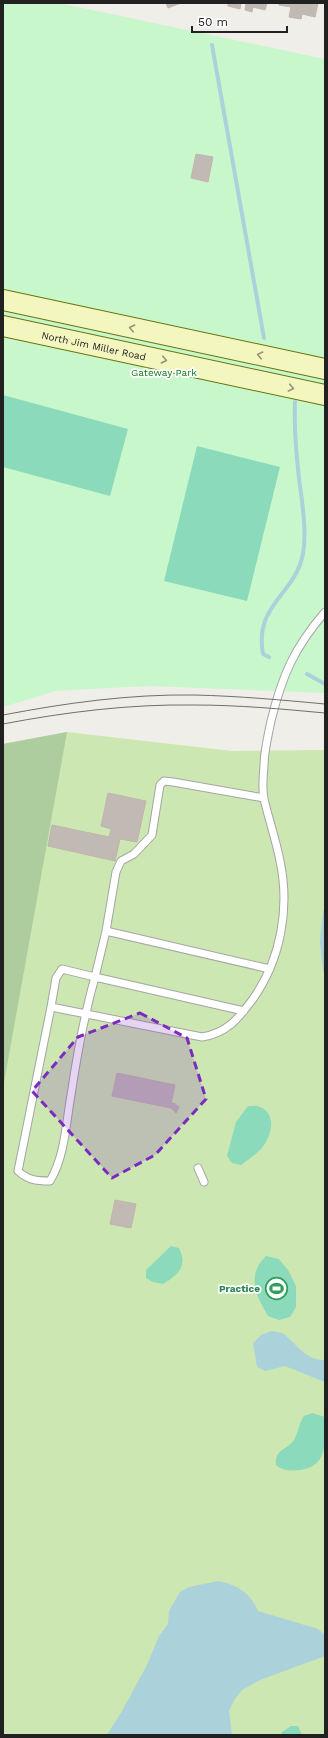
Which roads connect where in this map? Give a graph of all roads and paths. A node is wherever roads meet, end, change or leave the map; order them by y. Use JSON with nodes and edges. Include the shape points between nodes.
{"nodes":[{"id":1,"x":3,"y":300,"type":"edge"},
{"id":2,"x":3,"y":326,"type":"edge"},
{"id":3,"x":325,"y":369,"type":"edge"},
{"id":4,"x":325,"y":395,"type":"edge"},
{"id":5,"x":325,"y":612,"type":"edge"},
{"id":6,"x":264,"y":798,"type":"junction"},
{"id":7,"x":106,"y":931,"type":"junction"},
{"id":8,"x":270,"y":969,"type":"junction"},
{"id":9,"x":95,"y":977,"type":"junction"},
{"id":10,"x":50,"y":1007,"type":"junction"},
{"id":11,"x":244,"y":1011,"type":"junction"},
{"id":12,"x":85,"y":1014,"type":"junction"},
{"id":13,"x":198,"y":1168,"type":"dead end"},
{"id":14,"x":204,"y":1182,"type":"dead end"}],
"edges":[{"from":3,"to":1,"type":"main road","one_way":true},
{"from":2,"to":4,"type":"main road","name":"North Jim Miller Road","one_way":true},
{"from":5,"to":6,"type":"lane","via":[[306,634],[289,663],[278,690],[267,738]]},
{"from":6,"to":7,"type":"lane","via":[[164,781],[160,785],[152,835],[134,854],[121,861],[116,872]]},
{"from":6,"to":8,"type":"lane","via":[[276,841],[285,890],[280,940]]},
{"from":7,"to":8,"type":"lane"},
{"from":7,"to":9,"type":"lane"},
{"from":8,"to":11,"type":"lane"},
{"from":9,"to":10,"type":"lane","via":[[62,969],[56,978]]},
{"from":9,"to":11,"type":"lane"},
{"from":9,"to":12,"type":"lane"},
{"from":10,"to":12,"type":"lane"},
{"from":10,"to":12,"type":"lane","via":[[18,1164],[18,1171],[25,1178],[36,1181],[50,1181],[56,1171]]},
{"from":11,"to":12,"type":"lane","via":[[225,1029],[215,1035],[202,1037]]},
{"from":13,"to":14,"type":"lane"}]}
